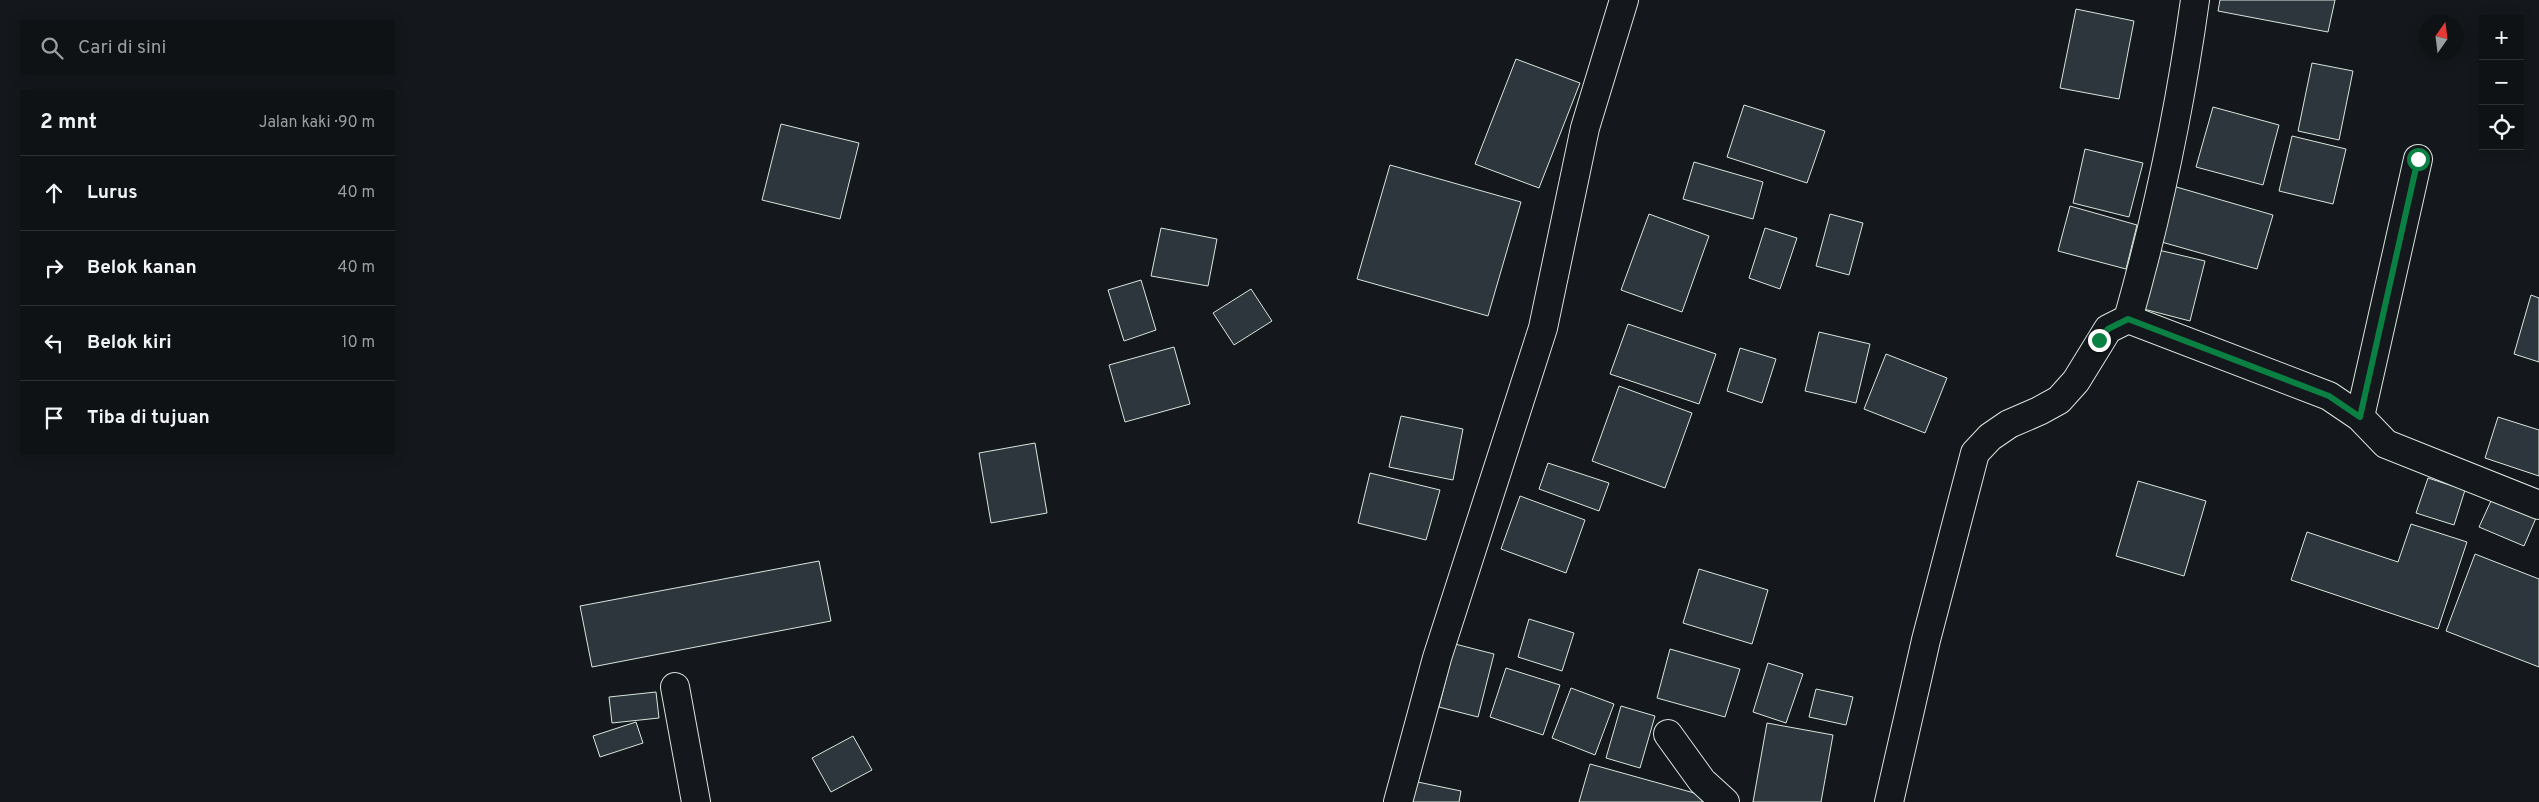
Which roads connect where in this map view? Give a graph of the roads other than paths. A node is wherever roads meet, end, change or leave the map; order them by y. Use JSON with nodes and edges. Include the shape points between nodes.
{"nodes":[{"id":1,"x":1624,"y":0,"type":"edge"},
{"id":2,"x":2195,"y":0,"type":"edge"},
{"id":3,"x":2418,"y":159,"type":"dead end"},
{"id":4,"x":2128,"y":319,"type":"junction"},
{"id":5,"x":2360,"y":417,"type":"junction"},
{"id":6,"x":2539,"y":505,"type":"edge"},
{"id":7,"x":675,"y":687,"type":"dead end"},
{"id":8,"x":1668,"y":734,"type":"dead end"},
{"id":9,"x":696,"y":802,"type":"edge"},
{"id":10,"x":1398,"y":802,"type":"edge"},
{"id":11,"x":1725,"y":802,"type":"edge"},
{"id":12,"x":1889,"y":802,"type":"edge"}],
"edges":[{"from":1,"to":10,"type":"street","via":[[1585,128],[1542,328],[1437,658]]},
{"from":2,"to":4,"type":"street","via":[[2167,164],[2150,243]]},
{"from":3,"to":5,"type":"street"},
{"from":4,"to":5,"type":"street","via":[[2329,396]]},
{"from":4,"to":12,"type":"street","via":[[2108,329],[2076,381],[2059,400],[2009,424],[1975,453],[1926,640]]},
{"from":5,"to":6,"type":"street","via":[[2386,444]]},
{"from":7,"to":9,"type":"street"},
{"from":8,"to":11,"type":"street","via":[[1702,781]]}]}
